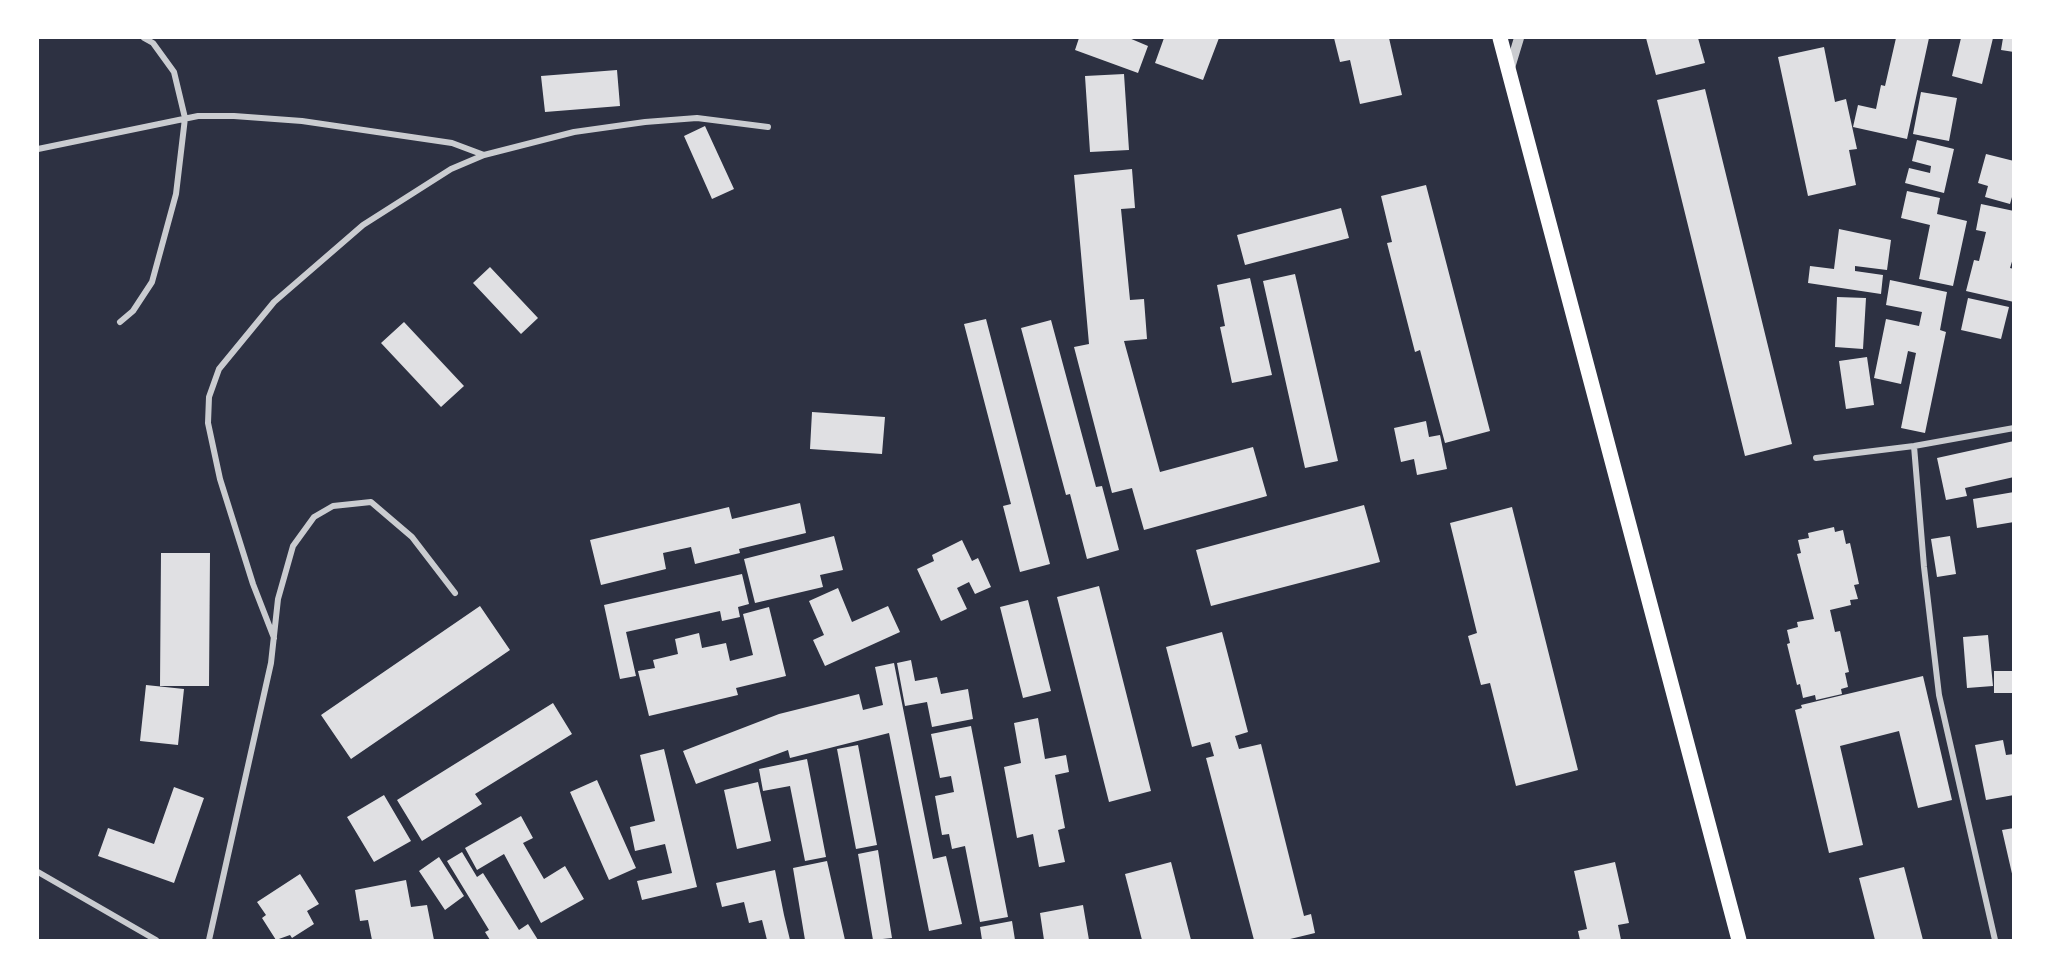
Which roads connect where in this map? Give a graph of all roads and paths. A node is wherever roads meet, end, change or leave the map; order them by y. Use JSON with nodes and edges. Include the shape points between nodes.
{"nodes":[{"id":1,"x":144,"y":38,"type":"edge"},
{"id":2,"x":1500,"y":38,"type":"edge"},
{"id":3,"x":1519,"y":38,"type":"edge"},
{"id":4,"x":1509,"y":71,"type":"junction"},
{"id":5,"x":185,"y":118,"type":"junction"},
{"id":6,"x":768,"y":127,"type":"dead end"},
{"id":7,"x":38,"y":149,"type":"edge"},
{"id":8,"x":484,"y":155,"type":"junction"},
{"id":9,"x":120,"y":322,"type":"dead end"},
{"id":10,"x":2013,"y":428,"type":"edge"},
{"id":11,"x":1914,"y":446,"type":"junction"},
{"id":12,"x":1816,"y":459,"type":"dead end"},
{"id":13,"x":455,"y":593,"type":"dead end"},
{"id":14,"x":274,"y":638,"type":"junction"},
{"id":15,"x":38,"y":872,"type":"edge"},
{"id":16,"x":156,"y":940,"type":"edge"},
{"id":17,"x":209,"y":940,"type":"edge"},
{"id":18,"x":1739,"y":940,"type":"edge"},
{"id":19,"x":1995,"y":940,"type":"edge"}],
"edges":[{"from":1,"to":5,"type":"street","via":[[153,43],[174,72]]},
{"from":2,"to":4,"type":"main road"},
{"from":3,"to":4,"type":"street"},
{"from":4,"to":18,"type":"main road"},
{"from":5,"to":7,"type":"street"},
{"from":5,"to":8,"type":"street","via":[[234,116],[302,121],[452,143]]},
{"from":5,"to":9,"type":"street","via":[[176,194],[152,282]]},
{"from":6,"to":8,"type":"street","via":[[697,118],[645,122],[574,132]]},
{"from":8,"to":14,"type":"street","via":[[451,169],[363,225],[274,302],[219,369],[209,398],[208,423],[227,500]]},
{"from":10,"to":11,"type":"street"},
{"from":11,"to":12,"type":"street"},
{"from":11,"to":19,"type":"street","via":[[1939,695]]},
{"from":13,"to":14,"type":"street","via":[[412,537],[371,502],[333,506],[314,517],[293,546],[278,599]]},
{"from":14,"to":17,"type":"street"},
{"from":15,"to":16,"type":"street"}]}
